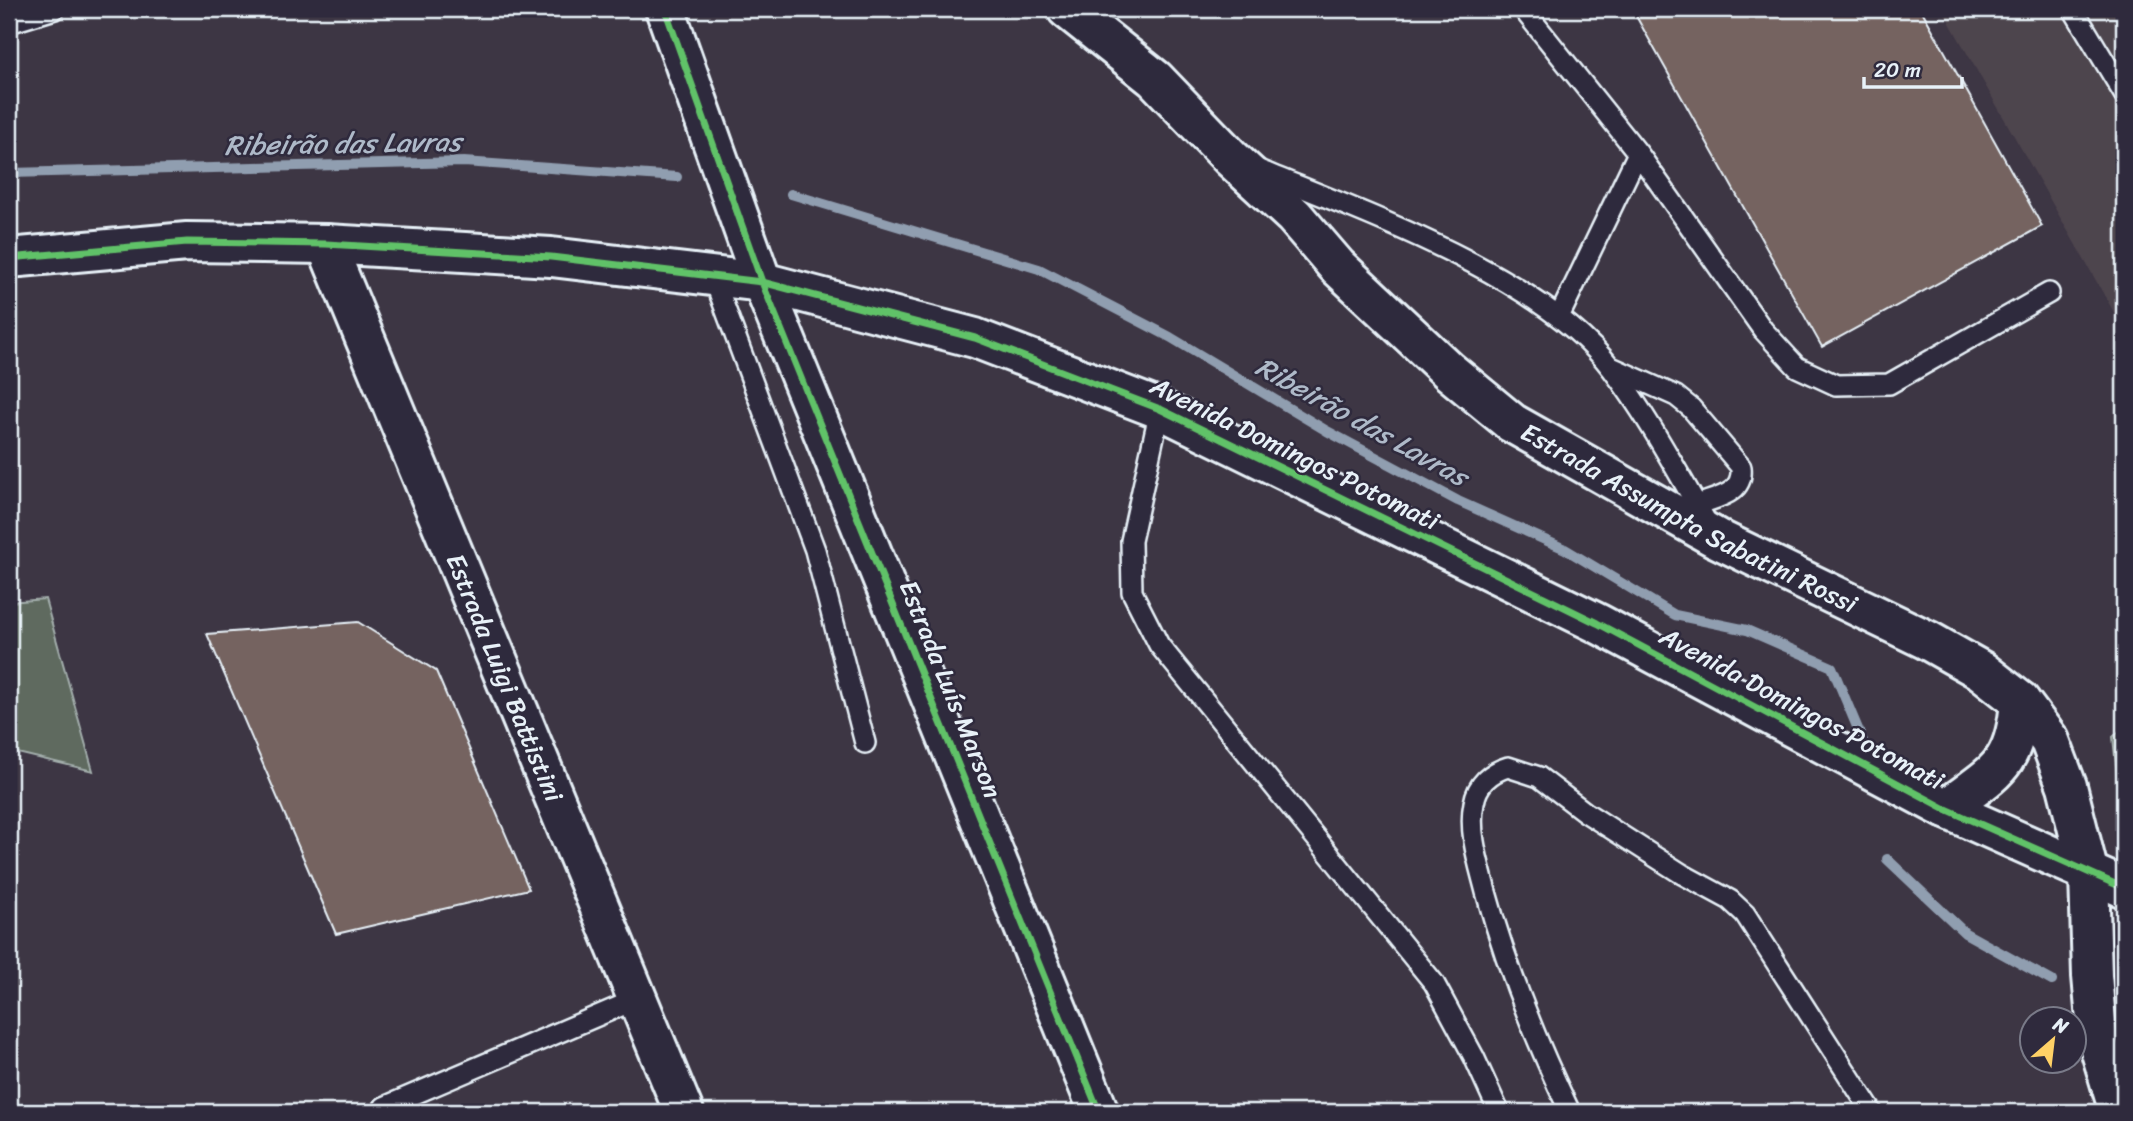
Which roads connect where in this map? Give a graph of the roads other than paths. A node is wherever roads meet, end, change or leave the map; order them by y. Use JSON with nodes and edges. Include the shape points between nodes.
{"nodes":[{"id":1,"x":55,"y":9,"type":"edge"},
{"id":2,"x":665,"y":9,"type":"edge"},
{"id":3,"x":1068,"y":9,"type":"edge"},
{"id":4,"x":1523,"y":9,"type":"edge"},
{"id":5,"x":2073,"y":9,"type":"edge"},
{"id":6,"x":9,"y":23,"type":"edge"},
{"id":7,"x":2124,"y":94,"type":"edge"},
{"id":8,"x":1638,"y":153,"type":"junction"},
{"id":9,"x":1231,"y":158,"type":"junction"},
{"id":10,"x":326,"y":244,"type":"junction"},
{"id":11,"x":9,"y":258,"type":"edge"},
{"id":12,"x":713,"y":276,"type":"junction"},
{"id":13,"x":762,"y":282,"type":"junction"},
{"id":14,"x":2049,"y":293,"type":"dead end"},
{"id":15,"x":1559,"y":317,"type":"junction"},
{"id":16,"x":1611,"y":367,"type":"junction"},
{"id":17,"x":1160,"y":409,"type":"junction"},
{"id":18,"x":1697,"y":505,"type":"junction"},
{"id":19,"x":1716,"y":538,"type":"junction"},
{"id":20,"x":2020,"y":701,"type":"junction"},
{"id":21,"x":864,"y":743,"type":"dead end"},
{"id":22,"x":1946,"y":809,"type":"junction"},
{"id":23,"x":2089,"y":874,"type":"junction"},
{"id":24,"x":2124,"y":888,"type":"edge"},
{"id":25,"x":637,"y":999,"type":"junction"},
{"id":26,"x":384,"y":1107,"type":"dead end"},
{"id":27,"x":684,"y":1112,"type":"edge"},
{"id":28,"x":1099,"y":1112,"type":"edge"},
{"id":29,"x":1499,"y":1112,"type":"edge"},
{"id":30,"x":1570,"y":1112,"type":"edge"},
{"id":31,"x":1872,"y":1112,"type":"edge"},
{"id":32,"x":2119,"y":1112,"type":"edge"}],
"edges":[{"from":1,"to":6,"type":"lane"},
{"from":2,"to":13,"type":"street","name":"Estrada Luís Marson"},
{"from":3,"to":9,"type":"street","name":"Estrada Assumpta Sabatini Rossi","via":[[1155,79]]},
{"from":4,"to":8,"type":"lane"},
{"from":5,"to":7,"type":"lane"},
{"from":8,"to":14,"type":"lane","via":[[1763,330],[1797,367],[1836,385],[1889,383]]},
{"from":8,"to":15,"type":"lane"},
{"from":9,"to":15,"type":"lane","via":[[1481,268]]},
{"from":9,"to":19,"type":"street","name":"Estrada Assumpta Sabatini Rossi","via":[[1294,216],[1337,266],[1449,371],[1513,423]]},
{"from":10,"to":11,"type":"street","name":"Avenida Domingos Potomati","via":[[187,242]]},
{"from":10,"to":12,"type":"street","name":"Avenida Domingos Potomati","via":[[551,257]]},
{"from":10,"to":25,"type":"street","name":"Estrada Luigi Battistini"},
{"from":12,"to":13,"type":"street","name":"Avenida Domingos Potomati"},
{"from":12,"to":21,"type":"lane","via":[[815,550]]},
{"from":13,"to":17,"type":"street","name":"Avenida Domingos Potomati","via":[[975,338]]},
{"from":13,"to":28,"type":"street","name":"Estrada Luís Marson"},
{"from":15,"to":16,"type":"lane"},
{"from":16,"to":18,"type":"lane"},
{"from":16,"to":18,"type":"lane","via":[[1676,396],[1741,467],[1742,479],[1736,489]]},
{"from":17,"to":22,"type":"street","name":"Avenida Domingos Potomati","via":[[1597,623]]},
{"from":17,"to":29,"type":"lane","via":[[1131,541],[1132,592],[1159,645],[1434,983]]},
{"from":18,"to":19,"type":"lane"},
{"from":19,"to":20,"type":"street","name":"Estrada Assumpta Sabatini Rossi","via":[[1927,640],[1982,671]]},
{"from":20,"to":22,"type":"street","via":[[2014,744],[2004,762]]},
{"from":20,"to":23,"type":"street","name":"Estrada Assumpta Sabatini Rossi","via":[[2050,741],[2067,786]]},
{"from":22,"to":23,"type":"street","name":"Avenida Domingos Potomati"},
{"from":23,"to":24,"type":"street","name":"Avenida Domingos Potomati"},
{"from":23,"to":32,"type":"street","name":"Estrada Assumpta Sabatini Rossi","via":[[2098,1042]]},
{"from":25,"to":26,"type":"lane"},
{"from":25,"to":27,"type":"street","name":"Estrada Luigi Battistini"},
{"from":30,"to":31,"type":"lane","via":[[1533,1033],[1500,944],[1473,834],[1473,804],[1481,785],[1508,767],[1530,772],[1745,914]]}]}
